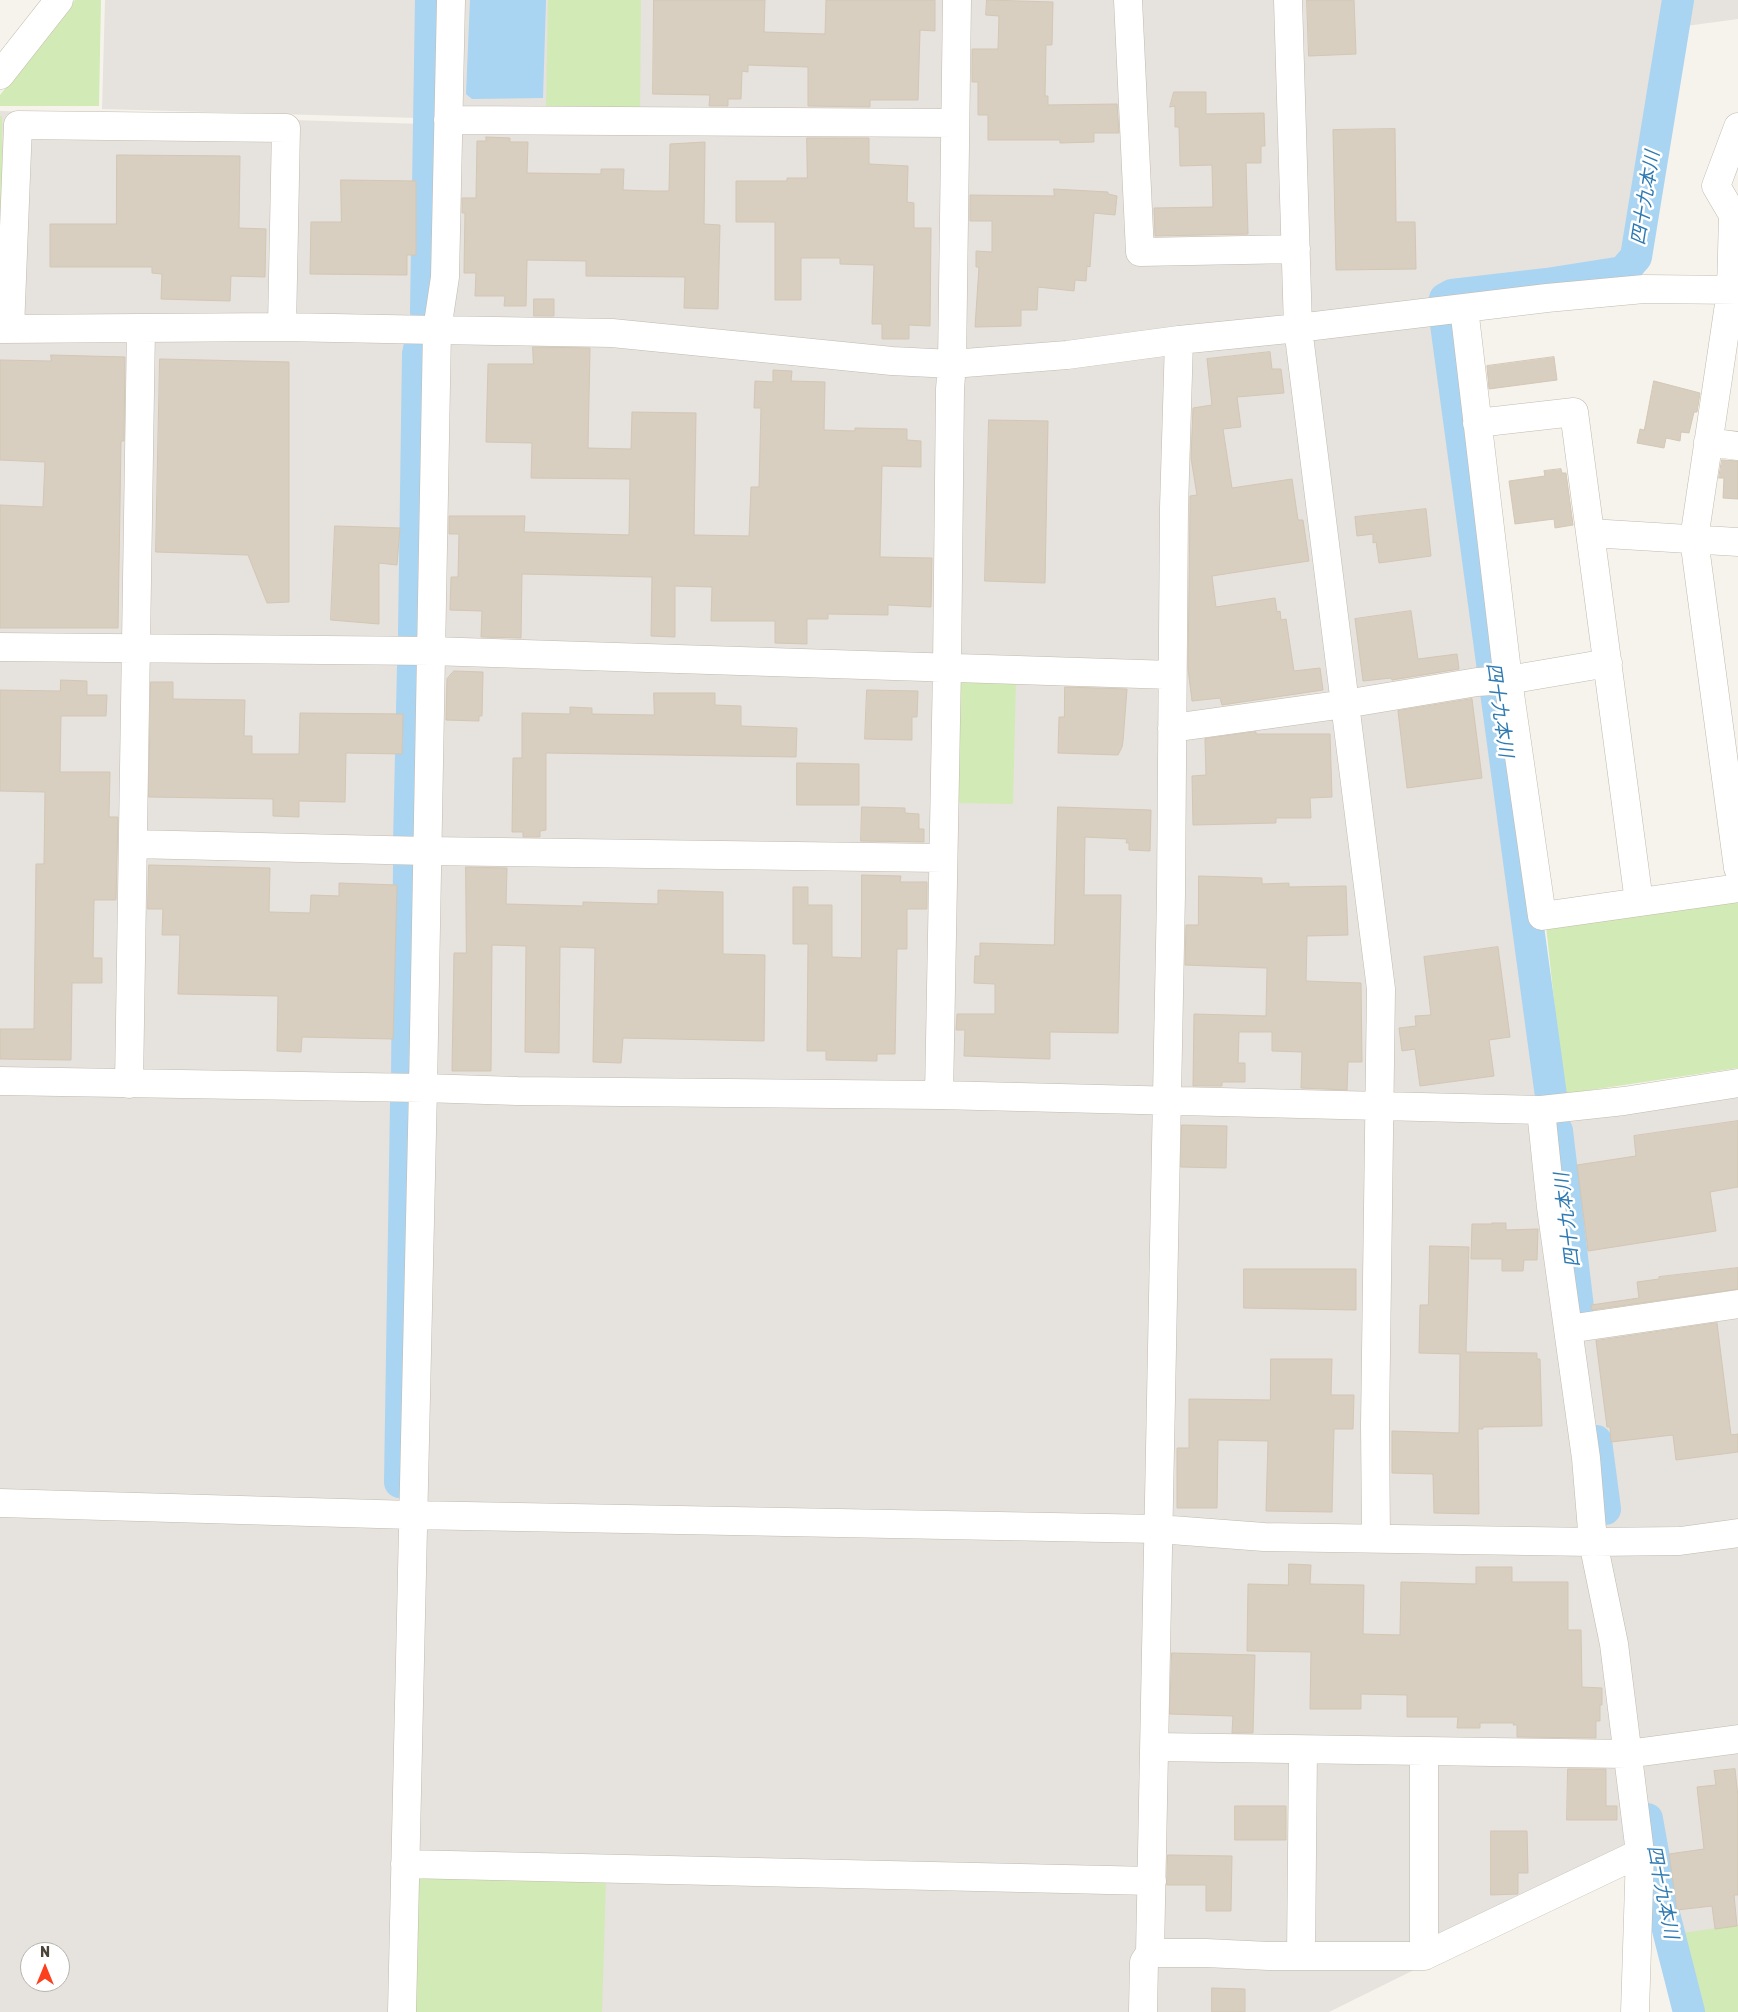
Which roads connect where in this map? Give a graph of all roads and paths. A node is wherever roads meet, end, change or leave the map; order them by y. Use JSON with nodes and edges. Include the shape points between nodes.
{"nodes":[{"id":1,"x":59,"y":0,"type":"edge"},
{"id":2,"x":451,"y":0,"type":"edge"},
{"id":3,"x":957,"y":0,"type":"edge"},
{"id":4,"x":1128,"y":0,"type":"edge"},
{"id":5,"x":1288,"y":0,"type":"edge"},
{"id":6,"x":8,"y":46,"type":"edge"},
{"id":7,"x":0,"y":75,"type":"edge"},
{"id":8,"x":448,"y":120,"type":"junction"},
{"id":9,"x":954,"y":124,"type":"junction"},
{"id":10,"x":1738,"y":127,"type":"edge"},
{"id":11,"x":1296,"y":249,"type":"junction"},
{"id":12,"x":1734,"y":290,"type":"edge"},
{"id":13,"x":1464,"y":308,"type":"junction"},
{"id":14,"x":282,"y":327,"type":"junction"},
{"id":15,"x":141,"y":328,"type":"junction"},
{"id":16,"x":1298,"y":328,"type":"junction"},
{"id":17,"x":5,"y":329,"type":"edge"},
{"id":18,"x":437,"y":330,"type":"junction"},
{"id":19,"x":1179,"y":340,"type":"junction"},
{"id":20,"x":1729,"y":361,"type":"edge"},
{"id":21,"x":952,"y":364,"type":"junction"},
{"id":22,"x":1477,"y":423,"type":"junction"},
{"id":23,"x":1708,"y":442,"type":"junction"},
{"id":24,"x":1738,"y":446,"type":"edge"},
{"id":25,"x":1590,"y":533,"type":"junction"},
{"id":26,"x":1694,"y":539,"type":"junction"},
{"id":27,"x":1738,"y":542,"type":"edge"},
{"id":28,"x":0,"y":647,"type":"edge"},
{"id":29,"x":137,"y":648,"type":"junction"},
{"id":30,"x":431,"y":651,"type":"junction"},
{"id":31,"x":1608,"y":663,"type":"junction"},
{"id":32,"x":947,"y":668,"type":"junction"},
{"id":33,"x":1172,"y":674,"type":"junction"},
{"id":34,"x":1508,"y":680,"type":"junction"},
{"id":35,"x":1345,"y":704,"type":"junction"},
{"id":36,"x":1172,"y":728,"type":"junction"},
{"id":37,"x":134,"y":844,"type":"junction"},
{"id":38,"x":427,"y":851,"type":"junction"},
{"id":39,"x":943,"y":858,"type":"junction"},
{"id":40,"x":1738,"y":868,"type":"edge"},
{"id":41,"x":1738,"y":888,"type":"edge"},
{"id":42,"x":1640,"y":902,"type":"junction"},
{"id":43,"x":0,"y":1082,"type":"edge"},
{"id":44,"x":1738,"y":1083,"type":"edge"},
{"id":45,"x":129,"y":1084,"type":"junction"},
{"id":46,"x":423,"y":1088,"type":"junction"},
{"id":47,"x":939,"y":1095,"type":"junction"},
{"id":48,"x":1167,"y":1102,"type":"junction"},
{"id":49,"x":1380,"y":1107,"type":"junction"},
{"id":50,"x":1541,"y":1110,"type":"junction"},
{"id":51,"x":1738,"y":1304,"type":"edge"},
{"id":52,"x":1568,"y":1329,"type":"junction"},
{"id":53,"x":0,"y":1504,"type":"edge"},
{"id":54,"x":412,"y":1515,"type":"junction"},
{"id":55,"x":1158,"y":1529,"type":"junction"},
{"id":56,"x":1738,"y":1532,"type":"edge"},
{"id":57,"x":1376,"y":1537,"type":"junction"},
{"id":58,"x":1593,"y":1542,"type":"junction"},
{"id":59,"x":1738,"y":1739,"type":"edge"},
{"id":60,"x":1155,"y":1748,"type":"junction"},
{"id":61,"x":1303,"y":1750,"type":"junction"},
{"id":62,"x":1424,"y":1752,"type":"junction"},
{"id":63,"x":1627,"y":1754,"type":"junction"},
{"id":64,"x":1640,"y":1852,"type":"junction"},
{"id":65,"x":405,"y":1864,"type":"junction"},
{"id":66,"x":1152,"y":1881,"type":"junction"},
{"id":67,"x":1150,"y":1953,"type":"junction"},
{"id":68,"x":1300,"y":1956,"type":"junction"},
{"id":69,"x":1424,"y":1956,"type":"junction"},
{"id":70,"x":402,"y":2012,"type":"edge"},
{"id":71,"x":1143,"y":2012,"type":"edge"},
{"id":72,"x":1635,"y":2012,"type":"edge"}],
"edges":[{"from":1,"to":6,"type":"street"},
{"from":2,"to":8,"type":"street"},
{"from":3,"to":9,"type":"street"},
{"from":4,"to":11,"type":"street","via":[[1140,252]]},
{"from":5,"to":11,"type":"street"},
{"from":6,"to":7,"type":"street"},
{"from":8,"to":9,"type":"street"},
{"from":8,"to":18,"type":"street","via":[[445,277]]},
{"from":9,"to":21,"type":"street"},
{"from":10,"to":12,"type":"street","via":[[1716,186],[1732,215]]},
{"from":11,"to":16,"type":"street"},
{"from":12,"to":13,"type":"street","via":[[1644,289]]},
{"from":12,"to":20,"type":"street"},
{"from":13,"to":16,"type":"street"},
{"from":13,"to":22,"type":"street"},
{"from":14,"to":15,"type":"street"},
{"from":14,"to":17,"type":"street","via":[[286,128],[18,125]]},
{"from":14,"to":18,"type":"street"},
{"from":15,"to":17,"type":"street"},
{"from":15,"to":29,"type":"street"},
{"from":16,"to":19,"type":"street"},
{"from":16,"to":35,"type":"street"},
{"from":18,"to":21,"type":"street","via":[[612,333]]},
{"from":18,"to":30,"type":"street"},
{"from":19,"to":21,"type":"street","via":[[1067,355]]},
{"from":19,"to":33,"type":"street"},
{"from":20,"to":23,"type":"street"},
{"from":21,"to":32,"type":"street"},
{"from":22,"to":25,"type":"street","via":[[1574,412]]},
{"from":22,"to":34,"type":"street"},
{"from":23,"to":24,"type":"street"},
{"from":23,"to":26,"type":"street"},
{"from":25,"to":26,"type":"street"},
{"from":25,"to":31,"type":"street"},
{"from":26,"to":27,"type":"street"},
{"from":26,"to":40,"type":"street"},
{"from":28,"to":29,"type":"street"},
{"from":29,"to":30,"type":"street"},
{"from":29,"to":37,"type":"street"},
{"from":30,"to":32,"type":"street"},
{"from":30,"to":38,"type":"street"},
{"from":31,"to":34,"type":"street"},
{"from":31,"to":42,"type":"street"},
{"from":32,"to":33,"type":"street"},
{"from":32,"to":39,"type":"street"},
{"from":33,"to":36,"type":"street"},
{"from":34,"to":35,"type":"street","via":[[1477,682]]},
{"from":34,"to":42,"type":"street","via":[[1542,916]]},
{"from":35,"to":36,"type":"street"},
{"from":35,"to":49,"type":"street","via":[[1381,989]]},
{"from":36,"to":48,"type":"street"},
{"from":37,"to":38,"type":"street"},
{"from":37,"to":45,"type":"street"},
{"from":38,"to":39,"type":"street"},
{"from":38,"to":46,"type":"street"},
{"from":39,"to":47,"type":"street"},
{"from":41,"to":42,"type":"street"},
{"from":43,"to":45,"type":"street"},
{"from":44,"to":50,"type":"street"},
{"from":45,"to":46,"type":"street"},
{"from":46,"to":47,"type":"street"},
{"from":46,"to":54,"type":"street"},
{"from":47,"to":48,"type":"street"},
{"from":48,"to":49,"type":"street"},
{"from":48,"to":55,"type":"street"},
{"from":49,"to":50,"type":"street"},
{"from":49,"to":57,"type":"street"},
{"from":50,"to":52,"type":"street"},
{"from":51,"to":52,"type":"street"},
{"from":52,"to":58,"type":"street","via":[[1586,1458]]},
{"from":53,"to":54,"type":"street"},
{"from":54,"to":55,"type":"street"},
{"from":54,"to":65,"type":"street"},
{"from":55,"to":57,"type":"street","via":[[1264,1537]]},
{"from":55,"to":60,"type":"street"},
{"from":56,"to":58,"type":"street","via":[[1680,1541]]},
{"from":57,"to":58,"type":"street"},
{"from":58,"to":63,"type":"street","via":[[1614,1644]]},
{"from":59,"to":63,"type":"street"},
{"from":60,"to":61,"type":"street"},
{"from":60,"to":66,"type":"street"},
{"from":61,"to":62,"type":"street"},
{"from":61,"to":68,"type":"street"},
{"from":62,"to":63,"type":"street"},
{"from":62,"to":69,"type":"street"},
{"from":63,"to":64,"type":"street"},
{"from":64,"to":69,"type":"street"},
{"from":64,"to":72,"type":"street"},
{"from":65,"to":66,"type":"street"},
{"from":65,"to":70,"type":"street"},
{"from":66,"to":67,"type":"street"},
{"from":67,"to":68,"type":"street"},
{"from":67,"to":71,"type":"street","via":[[1144,1962]]},
{"from":68,"to":69,"type":"street"}]}
